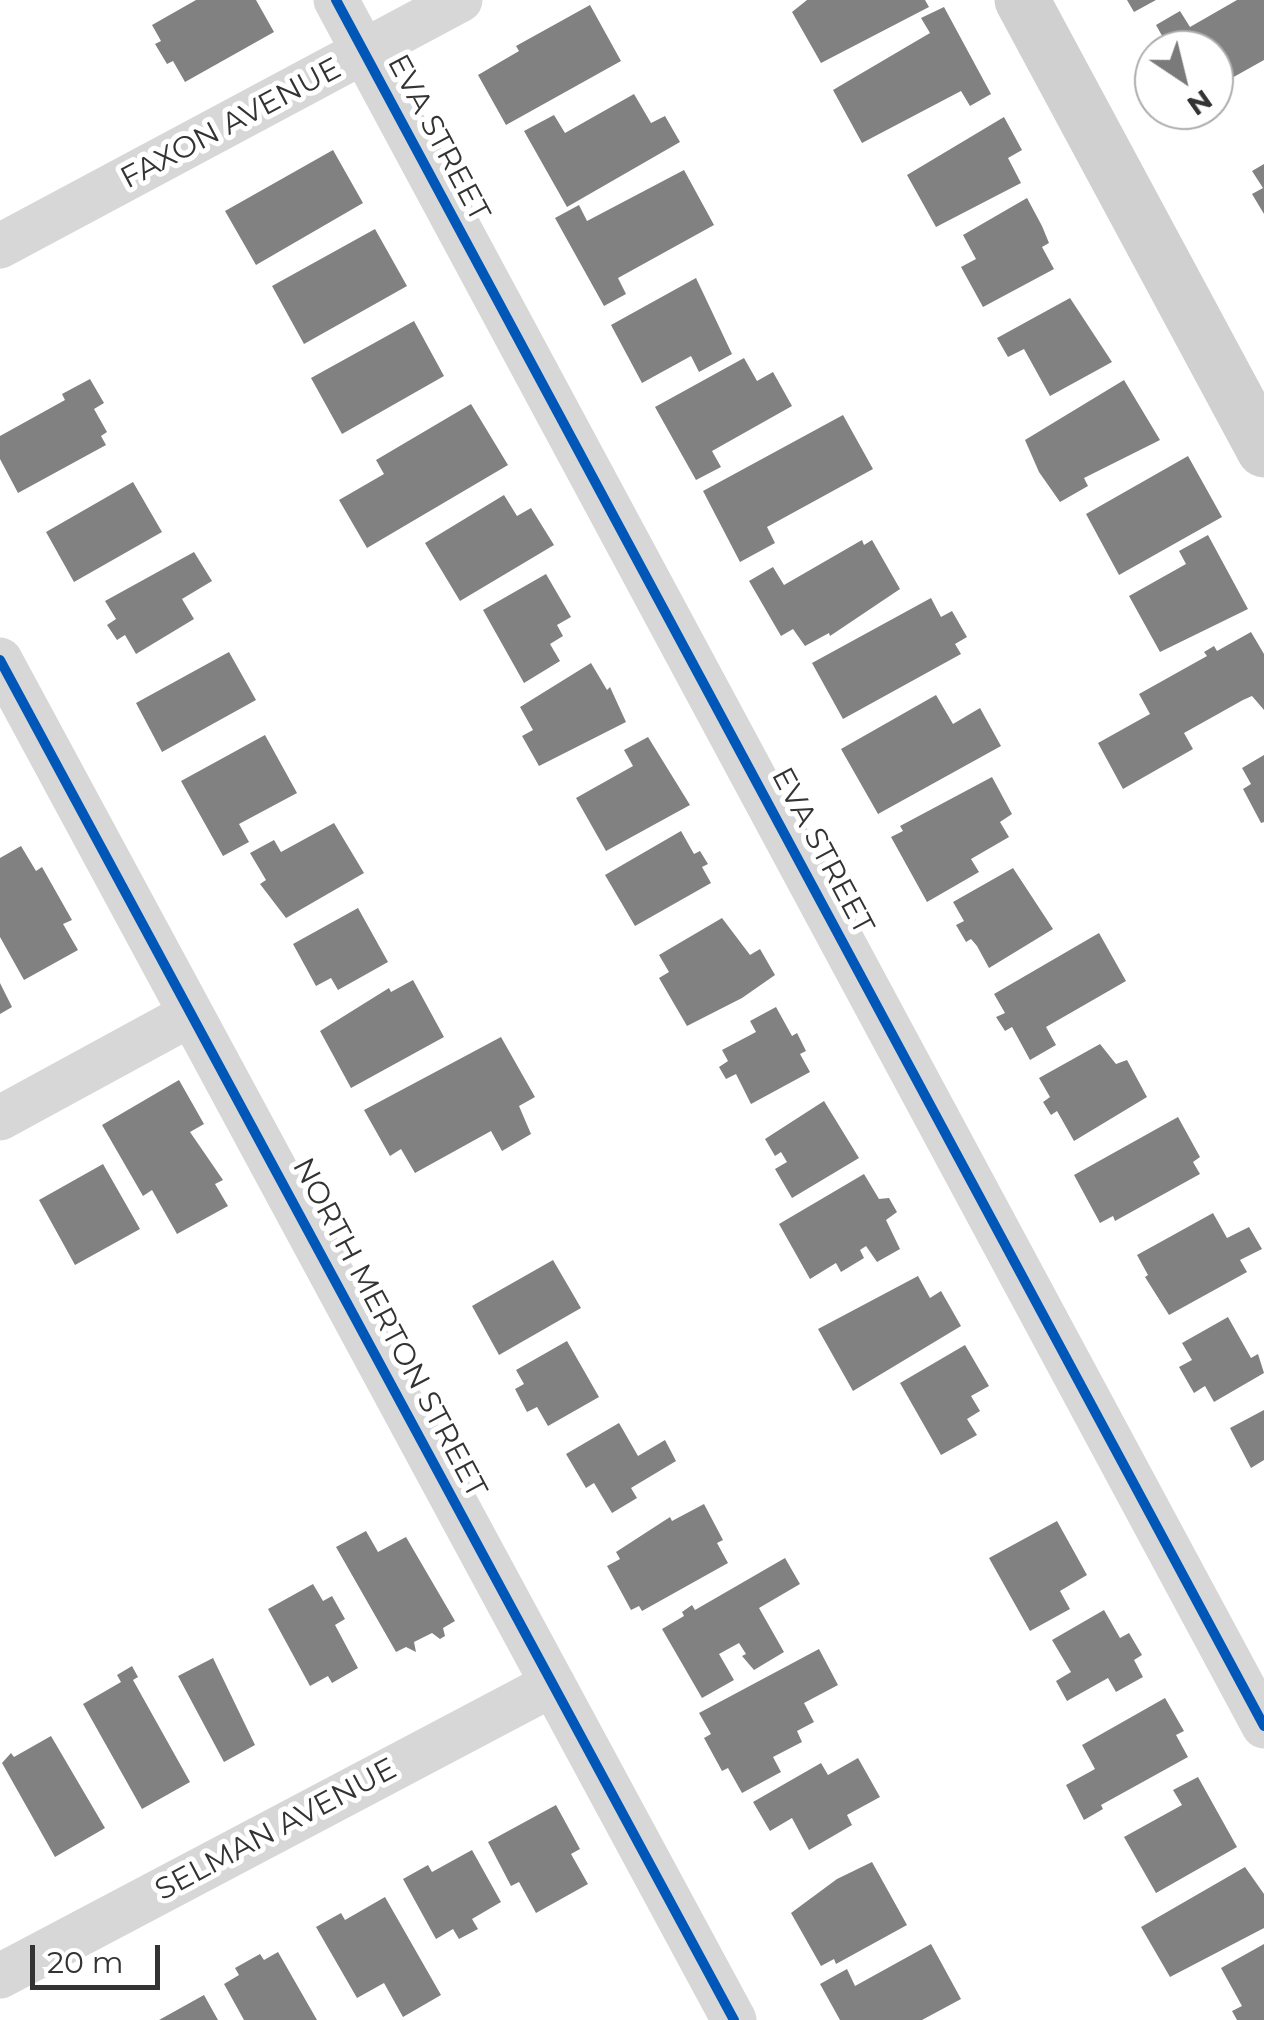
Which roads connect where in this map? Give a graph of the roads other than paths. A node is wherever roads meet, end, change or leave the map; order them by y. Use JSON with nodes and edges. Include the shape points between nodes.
{"nodes":[{"id":1,"x":336,"y":0,"type":"edge"},
{"id":2,"x":460,"y":0,"type":"edge"},
{"id":3,"x":1022,"y":0,"type":"edge"},
{"id":4,"x":364,"y":53,"type":"junction"},
{"id":5,"x":0,"y":246,"type":"edge"},
{"id":6,"x":1264,"y":450,"type":"edge"},
{"id":7,"x":0,"y":660,"type":"edge"},
{"id":8,"x":191,"y":1014,"type":"junction"},
{"id":9,"x":0,"y":1118,"type":"edge"},
{"id":10,"x":553,"y":1684,"type":"junction"},
{"id":11,"x":1264,"y":1726,"type":"edge"},
{"id":12,"x":0,"y":1976,"type":"edge"},
{"id":13,"x":734,"y":2020,"type":"edge"}],
"edges":[{"from":1,"to":4,"type":"street","name":"EVA STREET"},
{"from":2,"to":4,"type":"street","name":"FAXON AVENUE"},
{"from":3,"to":6,"type":"main road"},
{"from":4,"to":5,"type":"street","name":"FAXON AVENUE"},
{"from":4,"to":11,"type":"street","name":"EVA STREET"},
{"from":7,"to":8,"type":"street","name":"NORTH MERTON STREET"},
{"from":8,"to":9,"type":"street"},
{"from":8,"to":10,"type":"street","name":"NORTH MERTON STREET"},
{"from":10,"to":12,"type":"street","name":"SELMAN AVENUE"},
{"from":10,"to":13,"type":"street","name":"NORTH MERTON STREET"}]}
